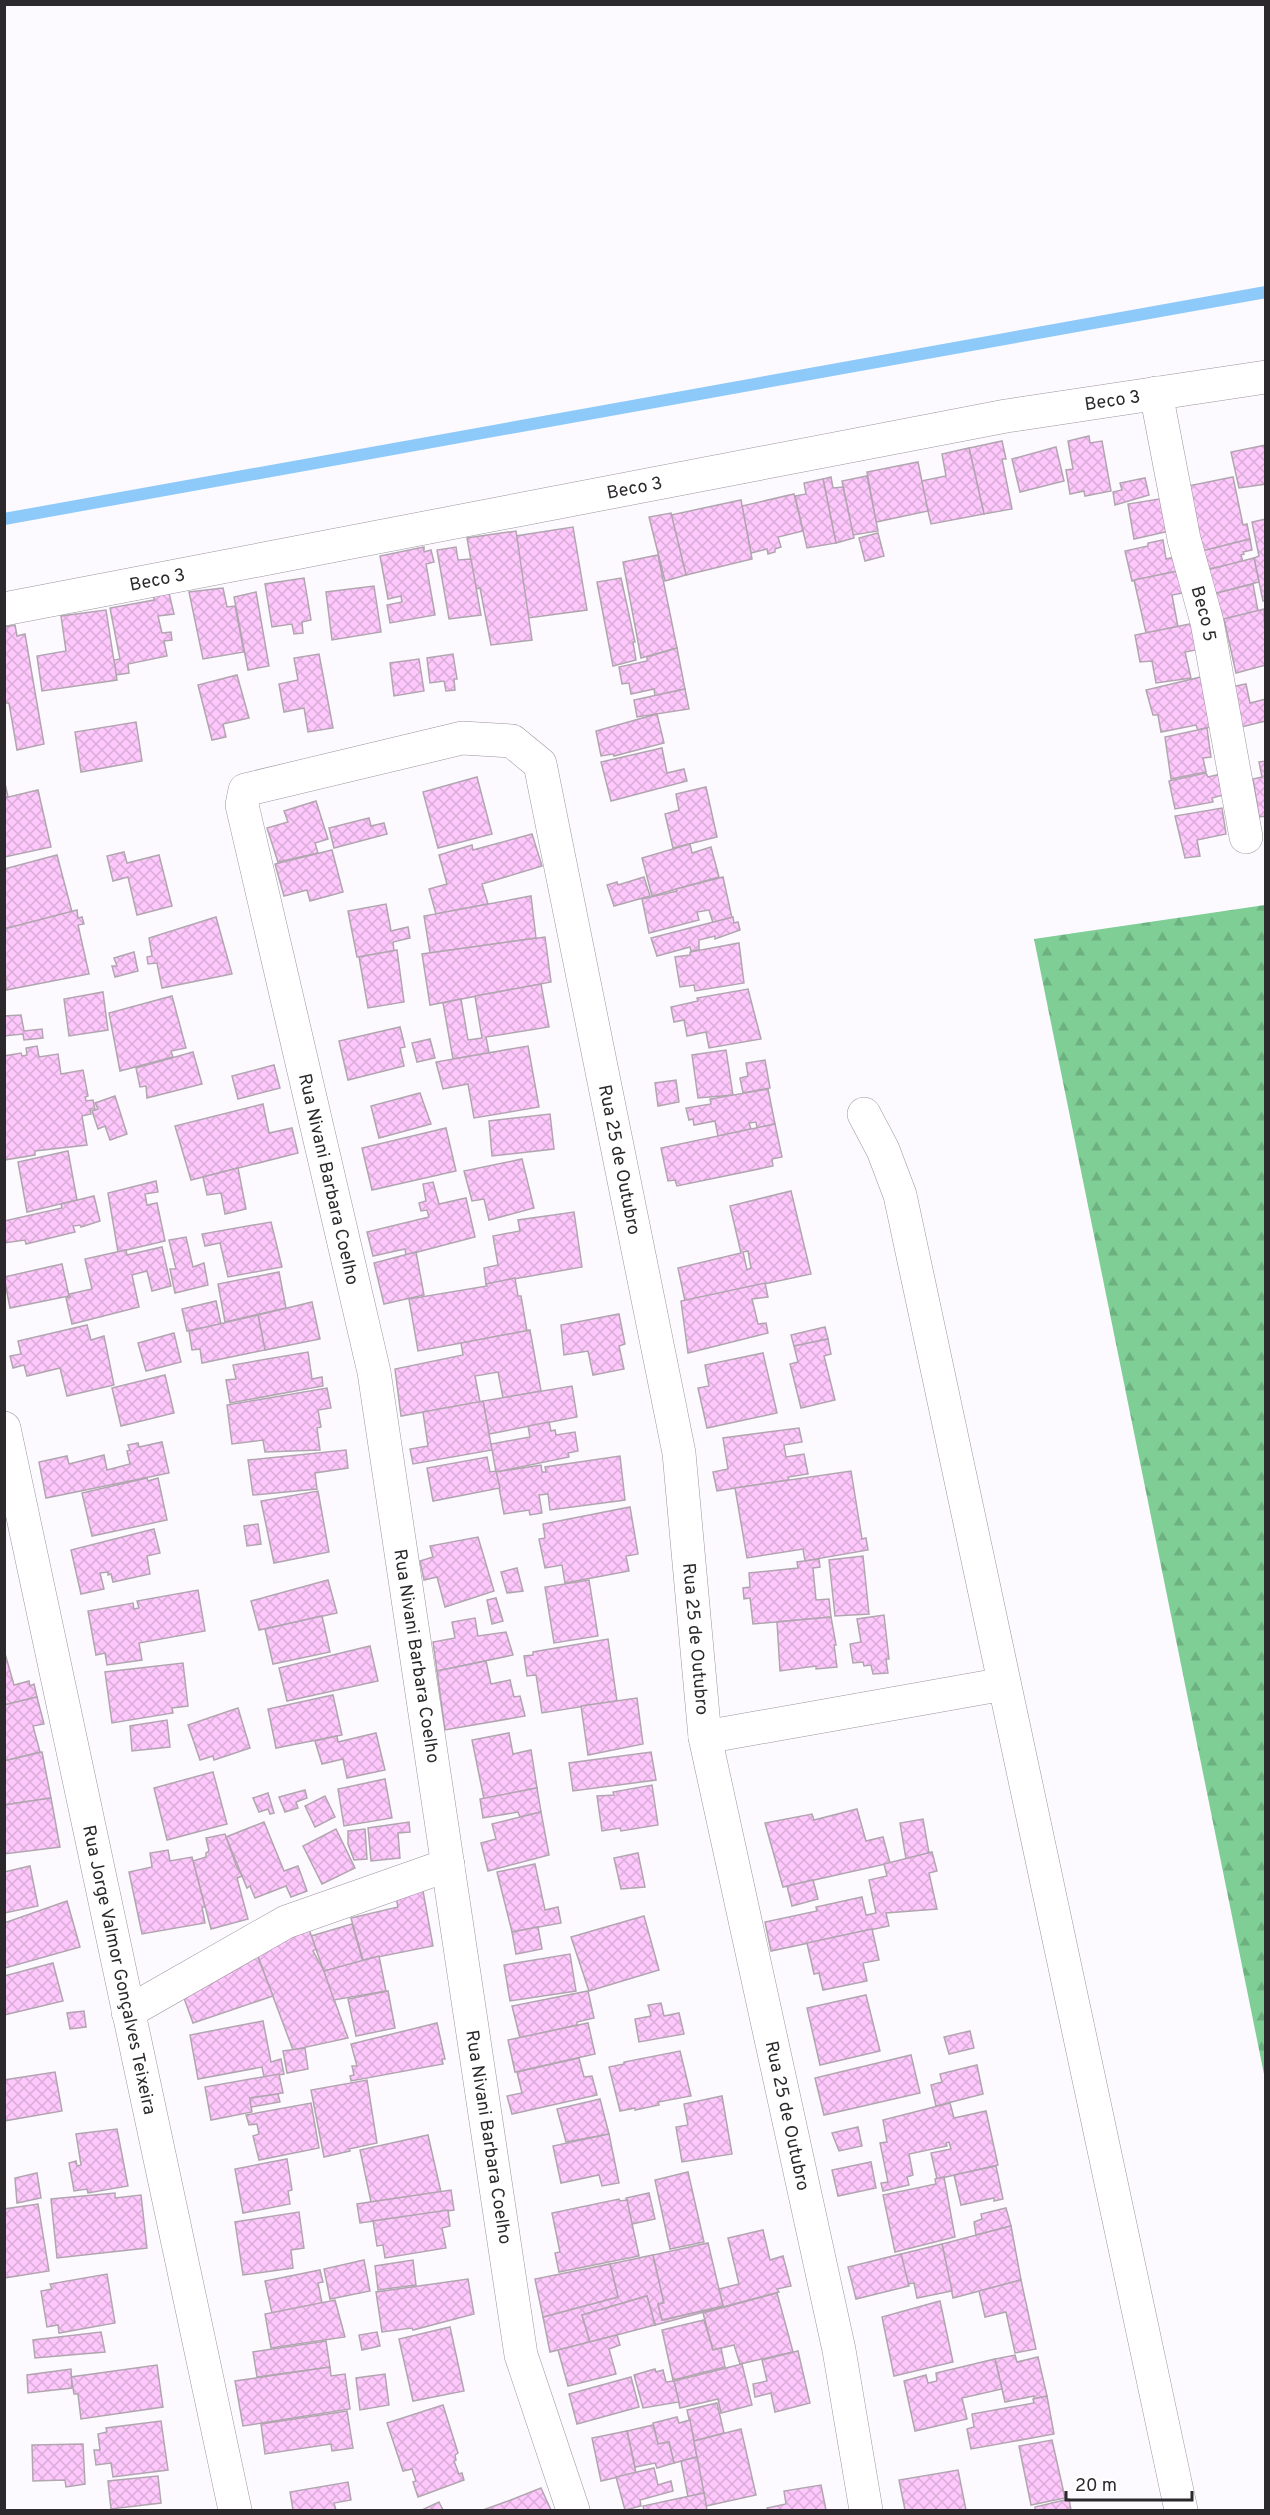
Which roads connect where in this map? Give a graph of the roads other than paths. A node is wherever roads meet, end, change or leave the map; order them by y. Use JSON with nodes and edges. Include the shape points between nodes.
{"nodes":[{"id":1,"x":1266,"y":377,"type":"edge"},
{"id":2,"x":1156,"y":393,"type":"junction"},
{"id":3,"x":4,"y":609,"type":"edge"},
{"id":4,"x":540,"y":764,"type":"joint"},
{"id":5,"x":1246,"y":837,"type":"dead end"},
{"id":6,"x":864,"y":1114,"type":"dead end"},
{"id":7,"x":4,"y":1428,"type":"edge"},
{"id":8,"x":1004,"y":1684,"type":"junction"},
{"id":9,"x":705,"y":1737,"type":"junction"},
{"id":10,"x":448,"y":1865,"type":"junction"},
{"id":11,"x":128,"y":2012,"type":"junction"},
{"id":12,"x":235,"y":2511,"type":"edge"},
{"id":13,"x":573,"y":2511,"type":"edge"},
{"id":14,"x":866,"y":2511,"type":"edge"},
{"id":15,"x":1181,"y":2511,"type":"edge"}],
"edges":[{"from":1,"to":2,"type":"street","name":"Beco 3"},
{"from":2,"to":3,"type":"street","name":"Beco 3","via":[[1006,416]]},
{"from":2,"to":5,"type":"street","name":"Beco 5","via":[[1184,539],[1207,622]]},
{"from":4,"to":9,"type":"street","name":"Rua 25 de Outubro","via":[[679,1453]]},
{"from":4,"to":10,"type":"street","name":"Rua Nivani Barbara Coelho","via":[[512,741],[462,738],[245,790],[242,805],[374,1372]]},
{"from":6,"to":8,"type":"street","via":[[900,1195]]},
{"from":7,"to":11,"type":"street","name":"Rua Jorge Valmor Gonçalves Teixeira"},
{"from":8,"to":9,"type":"street"},
{"from":8,"to":15,"type":"street"},
{"from":9,"to":14,"type":"street","name":"Rua 25 de Outubro","via":[[839,2350]]},
{"from":10,"to":11,"type":"street","via":[[286,1922]]},
{"from":10,"to":13,"type":"street","name":"Rua Nivani Barbara Coelho","via":[[521,2355]]},
{"from":11,"to":12,"type":"street","name":"Rua Jorge Valmor Gonçalves Teixeira"}]}
